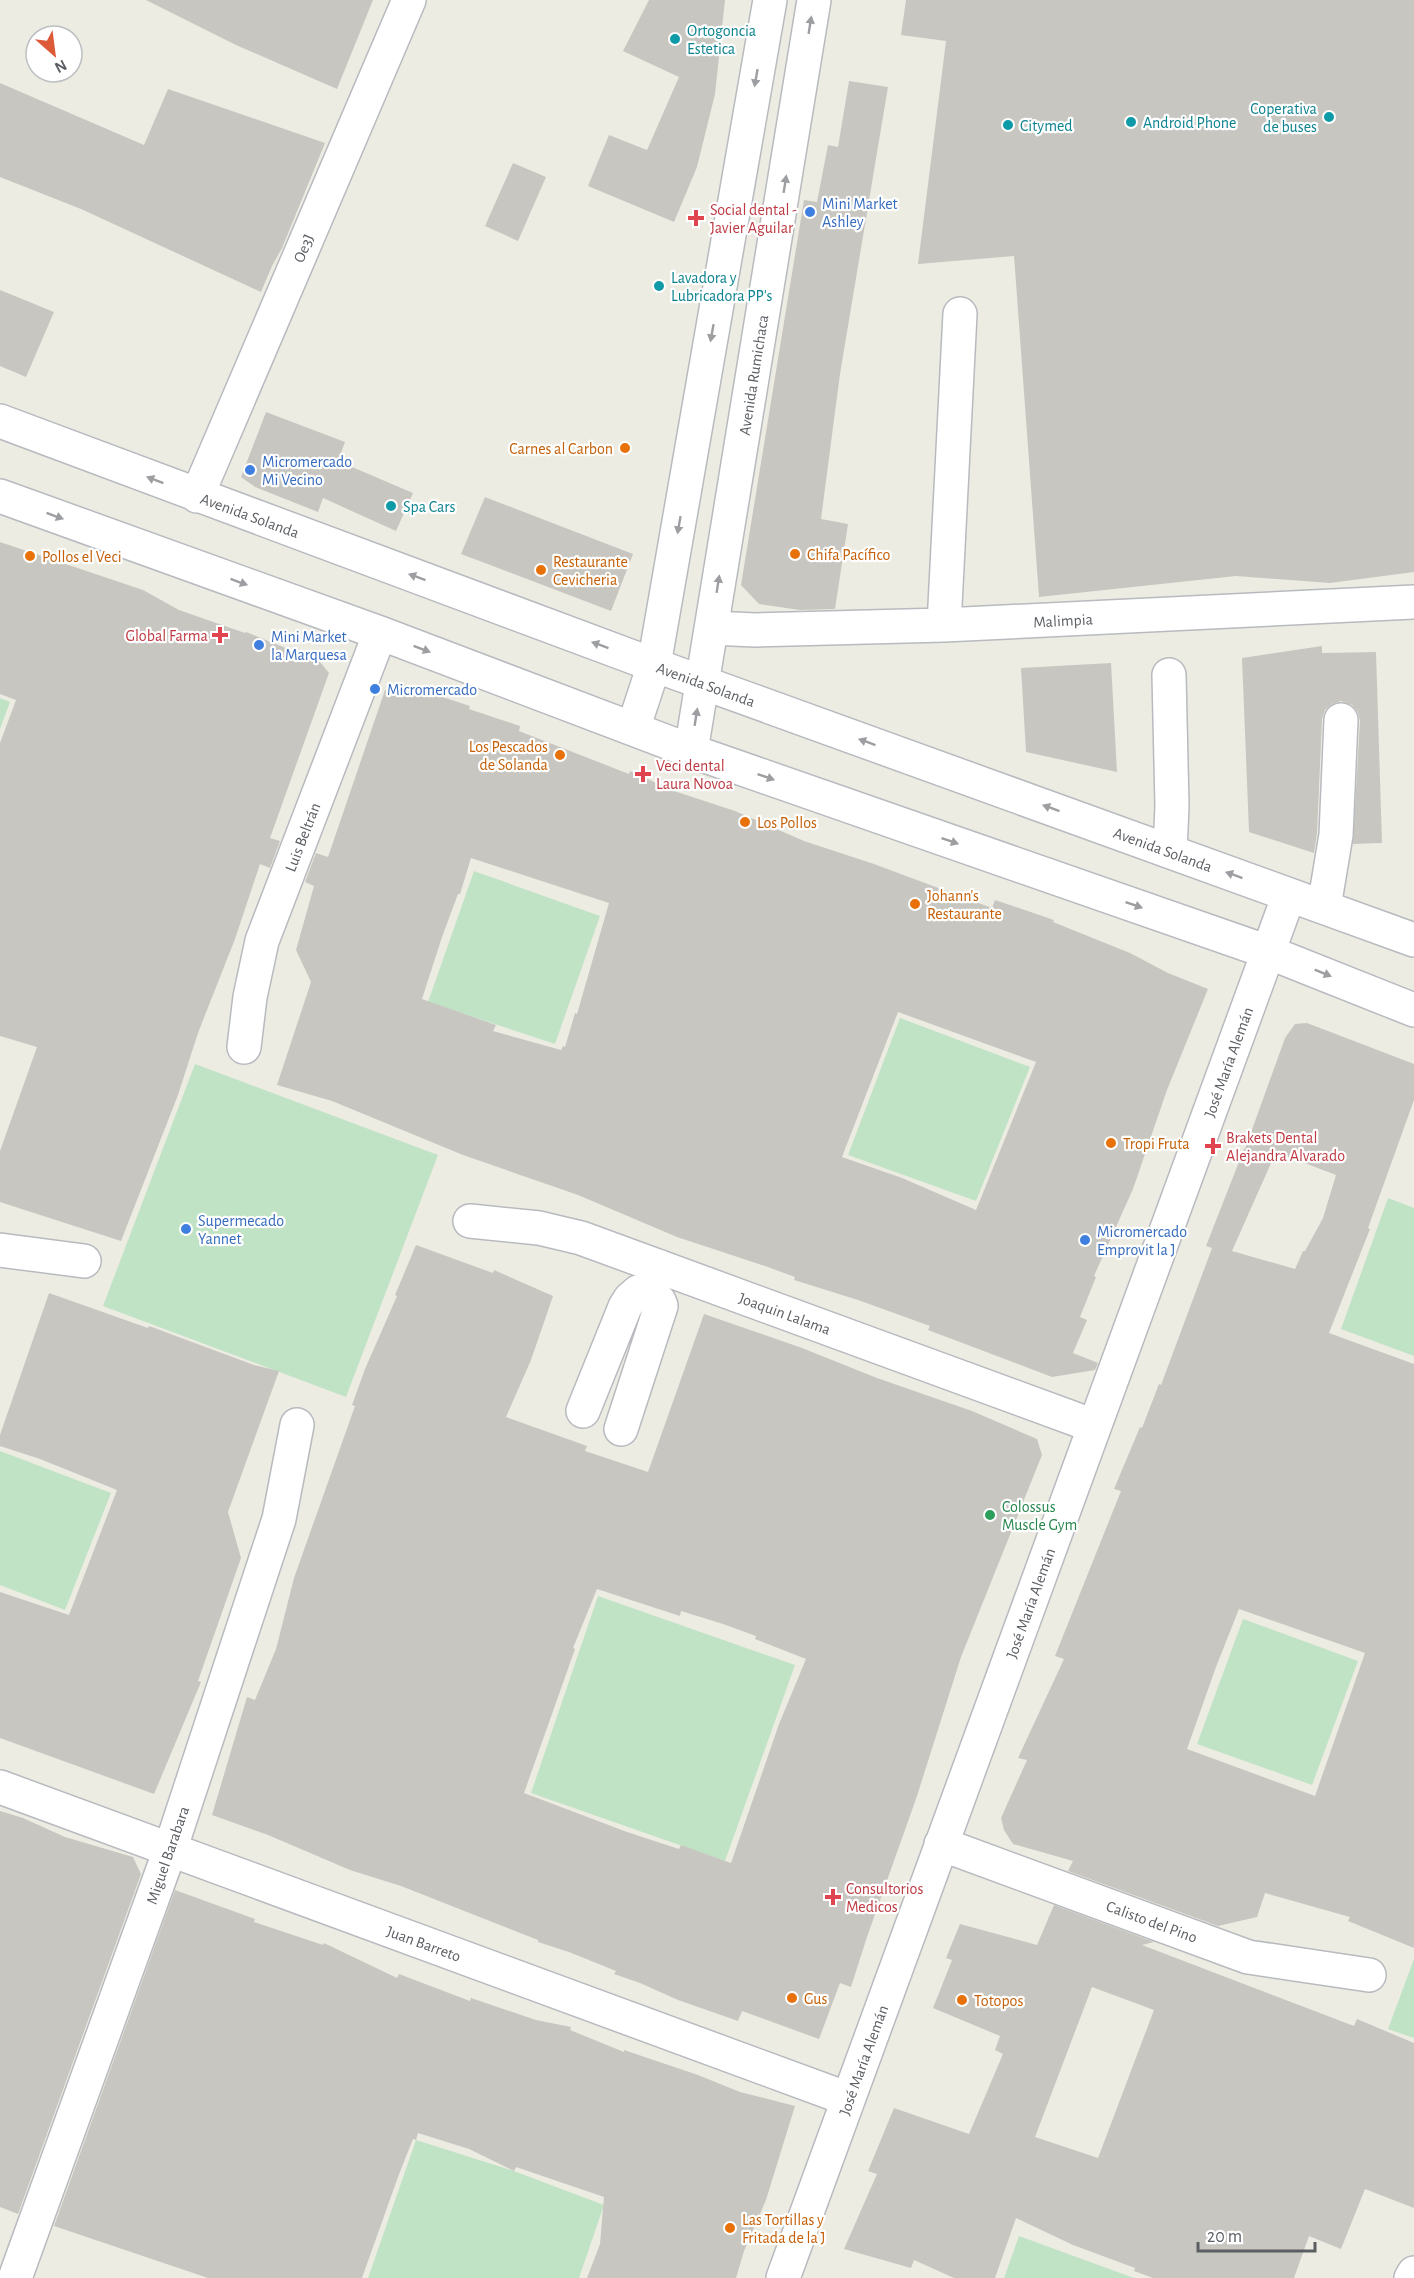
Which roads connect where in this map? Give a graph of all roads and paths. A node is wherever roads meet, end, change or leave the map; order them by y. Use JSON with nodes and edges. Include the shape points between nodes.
{"nodes":[{"id":1,"x":409,"y":0,"type":"edge"},
{"id":2,"x":770,"y":0,"type":"edge"},
{"id":3,"x":814,"y":0,"type":"edge"},
{"id":4,"x":960,"y":314,"type":"dead end"},
{"id":5,"x":0,"y":421,"type":"edge"},
{"id":6,"x":0,"y":496,"type":"edge"},
{"id":7,"x":197,"y":496,"type":"junction"},
{"id":8,"x":1414,"y":602,"type":"edge"},
{"id":9,"x":944,"y":625,"type":"junction"},
{"id":10,"x":711,"y":628,"type":"junction"},
{"id":11,"x":380,"y":633,"type":"junction"},
{"id":12,"x":654,"y":666,"type":"junction"},
{"id":13,"x":1169,"y":675,"type":"dead end"},
{"id":14,"x":702,"y":683,"type":"junction"},
{"id":15,"x":1341,"y":720,"type":"dead end"},
{"id":16,"x":633,"y":729,"type":"junction"},
{"id":17,"x":691,"y":751,"type":"junction"},
{"id":18,"x":1170,"y":851,"type":"junction"},
{"id":19,"x":1289,"y":894,"type":"junction"},
{"id":20,"x":1324,"y":907,"type":"junction"},
{"id":21,"x":1414,"y":940,"type":"edge"},
{"id":22,"x":1268,"y":952,"type":"junction"},
{"id":23,"x":1414,"y":1010,"type":"edge"},
{"id":24,"x":244,"y":1047,"type":"dead end"},
{"id":25,"x":470,"y":1221,"type":"dead end"},
{"id":26,"x":0,"y":1250,"type":"edge"},
{"id":27,"x":84,"y":1262,"type":"dead end"},
{"id":28,"x":652,"y":1280,"type":"junction"},
{"id":29,"x":583,"y":1411,"type":"dead end"},
{"id":30,"x":297,"y":1425,"type":"dead end"},
{"id":31,"x":1094,"y":1426,"type":"junction"},
{"id":32,"x":621,"y":1429,"type":"dead end"},
{"id":33,"x":0,"y":1787,"type":"edge"},
{"id":34,"x":942,"y":1844,"type":"junction"},
{"id":35,"x":170,"y":1850,"type":"junction"},
{"id":36,"x":1369,"y":1975,"type":"dead end"},
{"id":37,"x":848,"y":2099,"type":"junction"},
{"id":38,"x":1414,"y":2273,"type":"edge"},
{"id":39,"x":15,"y":2278,"type":"edge"},
{"id":40,"x":783,"y":2278,"type":"edge"},
{"id":41,"x":1411,"y":2278,"type":"edge"}],
"edges":[{"from":1,"to":7,"type":"street","name":"Oe3J"},
{"from":2,"to":12,"type":"street","one_way":true},
{"from":10,"to":3,"type":"street","name":"Avenida Rumichaca","one_way":true},
{"from":4,"to":9,"type":"street"},
{"from":7,"to":5,"type":"street","name":"Avenida Solanda","one_way":true},
{"from":6,"to":11,"type":"street","one_way":true},
{"from":12,"to":7,"type":"street","name":"Avenida Solanda","one_way":true},
{"from":8,"to":9,"type":"street","name":"Malimpia"},
{"from":9,"to":10,"type":"street","name":"Malimpia"},
{"from":10,"to":14,"type":"street","name":"Avenida Rumichaca"},
{"from":11,"to":16,"type":"street","one_way":true},
{"from":11,"to":24,"type":"street","name":"Luis Beltrán","via":[[262,941]]},
{"from":12,"to":14,"type":"street","name":"Avenida Solanda"},
{"from":12,"to":16,"type":"street"},
{"from":13,"to":18,"type":"street"},
{"from":17,"to":14,"type":"street","name":"Avenida Rumichaca","one_way":true},
{"from":18,"to":14,"type":"street","name":"Avenida Solanda","one_way":true},
{"from":15,"to":20,"type":"street","via":[[1336,835]]},
{"from":16,"to":17,"type":"street"},
{"from":17,"to":22,"type":"street","one_way":true},
{"from":19,"to":18,"type":"street","name":"Avenida Solanda","one_way":true},
{"from":19,"to":20,"type":"street","name":"Avenida Solanda"},
{"from":19,"to":22,"type":"street","name":"José María Alemán"},
{"from":20,"to":21,"type":"street","name":"Avenida Solanda"},
{"from":22,"to":23,"type":"street","one_way":true},
{"from":22,"to":31,"type":"street","name":"José María Alemán"},
{"from":25,"to":28,"type":"street","name":"Joaquin Lalama","via":[[539,1228],[581,1238]]},
{"from":26,"to":27,"type":"street"},
{"from":28,"to":29,"type":"street","via":[[625,1307]]},
{"from":28,"to":31,"type":"street","name":"Joaquin Lalama"},
{"from":28,"to":32,"type":"street","via":[[661,1306]]},
{"from":30,"to":35,"type":"street","name":"Miguel Barabara","via":[[279,1519]]},
{"from":31,"to":34,"type":"street","name":"José María Alemán"},
{"from":33,"to":35,"type":"street","name":"Juan Barreto"},
{"from":34,"to":36,"type":"street","name":"Calisto del Pino","via":[[1248,1957]]},
{"from":34,"to":37,"type":"street","name":"José María Alemán"},
{"from":35,"to":37,"type":"street","name":"Juan Barreto"},
{"from":35,"to":39,"type":"street","name":"Miguel Barabara"},
{"from":37,"to":40,"type":"street","name":"José María Alemán"},
{"from":38,"to":41,"type":"street"}]}
